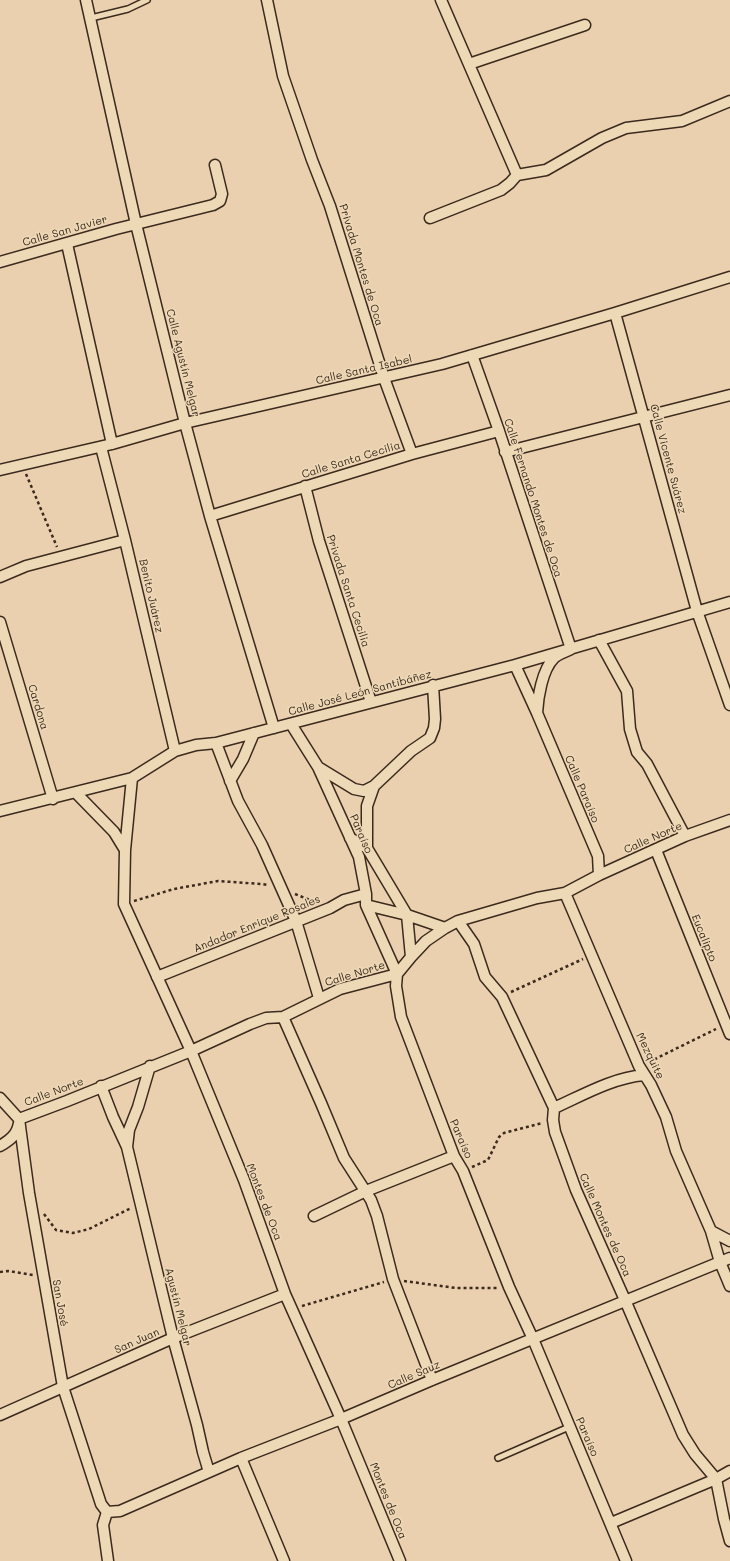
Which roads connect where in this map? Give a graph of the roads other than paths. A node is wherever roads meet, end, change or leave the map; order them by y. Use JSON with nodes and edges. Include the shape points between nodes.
{"nodes":[{"id":1,"x":86,"y":0,"type":"edge"},
{"id":2,"x":147,"y":0,"type":"edge"},
{"id":3,"x":267,"y":0,"type":"edge"},
{"id":4,"x":442,"y":0,"type":"edge"},
{"id":5,"x":91,"y":18,"type":"junction"},
{"id":6,"x":585,"y":25,"type":"dead end"},
{"id":7,"x":469,"y":64,"type":"junction"},
{"id":8,"x":730,"y":101,"type":"edge"},
{"id":9,"x":215,"y":165,"type":"dead end"},
{"id":10,"x":518,"y":175,"type":"junction"},
{"id":11,"x":430,"y":218,"type":"dead end"},
{"id":12,"x":136,"y":224,"type":"junction"},
{"id":13,"x":67,"y":244,"type":"junction"},
{"id":14,"x":0,"y":262,"type":"edge"},
{"id":15,"x":730,"y":277,"type":"edge"},
{"id":16,"x":615,"y":313,"type":"junction"},
{"id":17,"x":472,"y":355,"type":"junction"},
{"id":18,"x":384,"y":378,"type":"junction"},
{"id":19,"x":730,"y":395,"type":"edge"},
{"id":20,"x":644,"y":416,"type":"junction"},
{"id":21,"x":185,"y":423,"type":"junction"},
{"id":22,"x":499,"y":431,"type":"junction"},
{"id":23,"x":112,"y":444,"type":"junction"},
{"id":24,"x":101,"y":447,"type":"junction"},
{"id":25,"x":505,"y":452,"type":"junction"},
{"id":26,"x":412,"y":454,"type":"junction"},
{"id":27,"x":0,"y":470,"type":"edge"},
{"id":28,"x":305,"y":486,"type":"junction"},
{"id":29,"x":210,"y":516,"type":"junction"},
{"id":30,"x":126,"y":540,"type":"junction"},
{"id":31,"x":0,"y":577,"type":"edge"},
{"id":32,"x":730,"y":602,"type":"edge"},
{"id":33,"x":697,"y":611,"type":"junction"},
{"id":34,"x":0,"y":622,"type":"edge"},
{"id":35,"x":599,"y":640,"type":"junction"},
{"id":36,"x":571,"y":649,"type":"junction"},
{"id":37,"x":515,"y":664,"type":"junction"},
{"id":38,"x":433,"y":685,"type":"junction"},
{"id":39,"x":371,"y":702,"type":"junction"},
{"id":40,"x":730,"y":705,"type":"edge"},
{"id":41,"x":538,"y":713,"type":"junction"},
{"id":42,"x":291,"y":724,"type":"junction"},
{"id":43,"x":274,"y":728,"type":"junction"},
{"id":44,"x":254,"y":733,"type":"junction"},
{"id":45,"x":216,"y":743,"type":"junction"},
{"id":46,"x":175,"y":751,"type":"junction"},
{"id":47,"x":318,"y":767,"type":"junction"},
{"id":48,"x":132,"y":778,"type":"junction"},
{"id":49,"x":230,"y":781,"type":"junction"},
{"id":50,"x":374,"y":786,"type":"junction"},
{"id":51,"x":76,"y":793,"type":"junction"},
{"id":52,"x":53,"y":799,"type":"junction"},
{"id":53,"x":0,"y":811,"type":"edge"},
{"id":54,"x":730,"y":820,"type":"edge"},
{"id":55,"x":685,"y":836,"type":"junction"},
{"id":56,"x":350,"y":838,"type":"junction"},
{"id":57,"x":367,"y":848,"type":"junction"},
{"id":58,"x":125,"y":850,"type":"junction"},
{"id":59,"x":656,"y":850,"type":"junction"},
{"id":60,"x":599,"y":875,"type":"junction"},
{"id":61,"x":565,"y":893,"type":"junction"},
{"id":62,"x":366,"y":894,"type":"junction"},
{"id":63,"x":366,"y":905,"type":"junction"},
{"id":64,"x":407,"y":915,"type":"junction"},
{"id":65,"x":296,"y":921,"type":"junction"},
{"id":66,"x":458,"y":922,"type":"junction"},
{"id":67,"x":445,"y":928,"type":"junction"},
{"id":68,"x":411,"y":956,"type":"junction"},
{"id":69,"x":397,"y":974,"type":"junction"},
{"id":70,"x":157,"y":977,"type":"junction"},
{"id":71,"x":320,"y":998,"type":"junction"},
{"id":72,"x":284,"y":1016,"type":"junction"},
{"id":73,"x":728,"y":1029,"type":"edge"},
{"id":74,"x":191,"y":1051,"type":"junction"},
{"id":75,"x":150,"y":1066,"type":"junction"},
{"id":76,"x":642,"y":1071,"type":"junction"},
{"id":77,"x":101,"y":1086,"type":"junction"},
{"id":78,"x":0,"y":1098,"type":"edge"},
{"id":79,"x":554,"y":1108,"type":"junction"},
{"id":80,"x":19,"y":1119,"type":"junction"},
{"id":81,"x":0,"y":1146,"type":"edge"},
{"id":82,"x":127,"y":1147,"type":"junction"},
{"id":83,"x":454,"y":1156,"type":"junction"},
{"id":84,"x":366,"y":1191,"type":"junction"},
{"id":85,"x":314,"y":1216,"type":"dead end"},
{"id":86,"x":711,"y":1231,"type":"junction"},
{"id":87,"x":730,"y":1241,"type":"edge"},
{"id":88,"x":730,"y":1258,"type":"edge"},
{"id":89,"x":720,"y":1262,"type":"junction"},
{"id":90,"x":730,"y":1286,"type":"edge"},
{"id":91,"x":285,"y":1294,"type":"junction"},
{"id":92,"x":625,"y":1300,"type":"junction"},
{"id":93,"x":173,"y":1338,"type":"junction"},
{"id":94,"x":533,"y":1339,"type":"junction"},
{"id":95,"x":432,"y":1380,"type":"junction"},
{"id":96,"x":63,"y":1387,"type":"junction"},
{"id":97,"x":0,"y":1415,"type":"edge"},
{"id":98,"x":341,"y":1419,"type":"junction"},
{"id":99,"x":569,"y":1427,"type":"junction"},
{"id":100,"x":241,"y":1458,"type":"junction"},
{"id":101,"x":498,"y":1458,"type":"dead end"},
{"id":102,"x":730,"y":1471,"type":"edge"},
{"id":103,"x":209,"y":1472,"type":"junction"},
{"id":104,"x":716,"y":1479,"type":"junction"},
{"id":105,"x":107,"y":1512,"type":"junction"},
{"id":106,"x":611,"y":1523,"type":"junction"},
{"id":107,"x":730,"y":1541,"type":"edge"},
{"id":108,"x":108,"y":1561,"type":"edge"},
{"id":109,"x":284,"y":1561,"type":"edge"},
{"id":110,"x":400,"y":1561,"type":"edge"},
{"id":111,"x":626,"y":1561,"type":"edge"}],
"edges":[{"from":1,"to":5,"type":"street","name":"Calle Agustín Melgar"},
{"from":2,"to":5,"type":"lane"},
{"from":3,"to":18,"type":"street","name":"Privada Montes de Oca","via":[[283,76],[330,206]]},
{"from":4,"to":7,"type":"street"},
{"from":5,"to":12,"type":"street","name":"Calle Agustín Melgar"},
{"from":6,"to":7,"type":"street"},
{"from":7,"to":10,"type":"street"},
{"from":8,"to":10,"type":"street","via":[[682,121],[626,128],[602,138],[546,170]]},
{"from":9,"to":12,"type":"street","name":"Calle San Javier","via":[[222,194],[220,201],[213,205]]},
{"from":10,"to":11,"type":"street","via":[[501,190]]},
{"from":12,"to":13,"type":"street","name":"Calle San Javier"},
{"from":12,"to":21,"type":"street","name":"Calle Agustín Melgar"},
{"from":13,"to":14,"type":"street","name":"Calle San Javier"},
{"from":13,"to":23,"type":"street"},
{"from":15,"to":16,"type":"street","name":"Calle Santa Isabel"},
{"from":16,"to":17,"type":"street","name":"Calle Santa Isabel"},
{"from":16,"to":20,"type":"street","name":"Calle Vicente Suárez"},
{"from":17,"to":18,"type":"street","name":"Calle Santa Isabel"},
{"from":17,"to":22,"type":"street","name":"Calle Fernando Montes de Oca"},
{"from":18,"to":21,"type":"street","name":"Calle Santa Isabel"},
{"from":18,"to":26,"type":"street"},
{"from":19,"to":20,"type":"street"},
{"from":20,"to":25,"type":"street"},
{"from":20,"to":33,"type":"street","name":"Calle Vicente Suárez"},
{"from":21,"to":23,"type":"street","name":"Calle Santa Isabel"},
{"from":21,"to":29,"type":"street","name":"Calle Agustín Melgar"},
{"from":22,"to":25,"type":"street","name":"Calle Fernando Montes de Oca"},
{"from":22,"to":26,"type":"street","name":"Calle Santa Cecilia"},
{"from":23,"to":24,"type":"street","name":"Calle Santa Isabel"},
{"from":24,"to":27,"type":"street","name":"Calle Santa Isabel"},
{"from":24,"to":30,"type":"street","name":"Benito Juárez"},
{"from":25,"to":36,"type":"street","name":"Calle Fernando Montes de Oca"},
{"from":26,"to":28,"type":"street","name":"Calle Santa Cecilia"},
{"from":28,"to":29,"type":"street","name":"Calle Santa Cecilia"},
{"from":28,"to":39,"type":"street","name":"Privada Santa Cecilia","via":[[319,541]]},
{"from":29,"to":43,"type":"street","name":"Calle Agustín Melgar"},
{"from":30,"to":31,"type":"street","via":[[26,566]]},
{"from":30,"to":46,"type":"street","name":"Benito Juárez"},
{"from":32,"to":33,"type":"street","name":"Calle José León Santibáñez"},
{"from":33,"to":35,"type":"street","name":"Calle José León Santibáñez"},
{"from":33,"to":40,"type":"street","name":"Calle Vicente Suárez"},
{"from":34,"to":52,"type":"street","name":"Cardona"},
{"from":35,"to":36,"type":"street","name":"Calle José León Santibáñez"},
{"from":35,"to":55,"type":"street","via":[[627,691],[630,729],[637,752],[647,764]]},
{"from":36,"to":37,"type":"street","name":"Calle José León Santibáñez"},
{"from":36,"to":41,"type":"street","name":"Calle Paraíso","via":[[555,657],[549,664],[538,694]]},
{"from":37,"to":38,"type":"street","name":"Calle José León Santibáñez"},
{"from":37,"to":41,"type":"street","name":"Calle Paraíso"},
{"from":38,"to":39,"type":"street","name":"Calle José León Santibáñez"},
{"from":38,"to":50,"type":"street","via":[[436,719],[430,738],[410,751]]},
{"from":39,"to":42,"type":"street","name":"Calle José León Santibáñez"},
{"from":41,"to":60,"type":"street","name":"Calle Paraíso","via":[[598,856]]},
{"from":42,"to":43,"type":"street","name":"Calle José León Santibáñez"},
{"from":42,"to":47,"type":"street","name":"Paraíso"},
{"from":43,"to":44,"type":"street","name":"Calle José León Santibáñez"},
{"from":44,"to":45,"type":"street","name":"Calle José León Santibáñez"},
{"from":44,"to":49,"type":"street"},
{"from":45,"to":46,"type":"street","name":"Calle José León Santibáñez"},
{"from":45,"to":49,"type":"street"},
{"from":46,"to":48,"type":"street","name":"Calle José León Santibáñez"},
{"from":47,"to":50,"type":"street","via":[[354,789],[364,791]]},
{"from":47,"to":56,"type":"street","name":"Paraíso"},
{"from":48,"to":51,"type":"street","name":"Calle José León Santibáñez"},
{"from":48,"to":58,"type":"street","name":"Montes de Oca"},
{"from":49,"to":65,"type":"street"},
{"from":50,"to":57,"type":"street","via":[[367,806]]},
{"from":51,"to":52,"type":"street","name":"Calle José León Santibáñez"},
{"from":51,"to":58,"type":"street","via":[[114,832]]},
{"from":52,"to":53,"type":"street","name":"Calle José León Santibáñez"},
{"from":54,"to":55,"type":"street","name":"Calle Norte"},
{"from":55,"to":59,"type":"street","name":"Calle Norte"},
{"from":56,"to":57,"type":"street"},
{"from":56,"to":62,"type":"street","name":"Paraíso","via":[[359,857]]},
{"from":57,"to":64,"type":"street"},
{"from":58,"to":70,"type":"street","name":"Montes de Oca","via":[[124,904]]},
{"from":59,"to":60,"type":"street","name":"Calle Norte"},
{"from":59,"to":73,"type":"street","name":"Eucalipto"},
{"from":60,"to":61,"type":"street","name":"Calle Norte"},
{"from":61,"to":66,"type":"street","name":"Calle Norte","via":[[529,900]]},
{"from":61,"to":76,"type":"street","name":"Mezquite"},
{"from":62,"to":63,"type":"street","name":"Paraíso"},
{"from":62,"to":65,"type":"street","name":"Andador Enrique Rosales","via":[[344,900]]},
{"from":63,"to":64,"type":"street"},
{"from":63,"to":69,"type":"street","name":"Paraíso"},
{"from":64,"to":67,"type":"street"},
{"from":64,"to":68,"type":"street"},
{"from":65,"to":70,"type":"street","name":"Andador Enrique Rosales"},
{"from":65,"to":71,"type":"street"},
{"from":66,"to":67,"type":"street","name":"Calle Norte"},
{"from":66,"to":79,"type":"street","name":"Calle Montes de Oca","via":[[474,944],[485,978],[502,997]]},
{"from":67,"to":68,"type":"street","name":"Calle Norte","via":[[426,941]]},
{"from":68,"to":69,"type":"street","name":"Calle Norte"},
{"from":69,"to":71,"type":"street","name":"Calle Norte","via":[[340,989]]},
{"from":69,"to":83,"type":"street","name":"Paraíso","via":[[396,986],[401,1017]]},
{"from":70,"to":74,"type":"street","name":"Montes de Oca"},
{"from":71,"to":72,"type":"street","name":"Calle Norte"},
{"from":72,"to":74,"type":"street","name":"Calle Norte","via":[[266,1018],[250,1024]]},
{"from":72,"to":84,"type":"street","via":[[344,1158]]},
{"from":74,"to":75,"type":"street","name":"Calle Norte"},
{"from":74,"to":91,"type":"street","name":"Montes de Oca","via":[[244,1180]]},
{"from":75,"to":77,"type":"street","name":"Calle Norte"},
{"from":75,"to":82,"type":"street","name":"Agustín Melgar","via":[[128,1130]]},
{"from":76,"to":79,"type":"street"},
{"from":76,"to":86,"type":"street","name":"Mezquite","via":[[666,1117],[676,1150]]},
{"from":77,"to":80,"type":"street","name":"Calle Norte"},
{"from":77,"to":82,"type":"street","name":"Agustín Melgar"},
{"from":78,"to":80,"type":"street"},
{"from":79,"to":92,"type":"street","name":"Calle Montes de Oca","via":[[555,1132],[564,1159]]},
{"from":80,"to":81,"type":"street","via":[[17,1131],[12,1139]]},
{"from":80,"to":96,"type":"street","name":"San José","via":[[28,1193]]},
{"from":82,"to":93,"type":"street","name":"Agustín Melgar"},
{"from":83,"to":84,"type":"street"},
{"from":83,"to":94,"type":"street","name":"Paraíso","via":[[463,1171],[509,1287]]},
{"from":84,"to":85,"type":"street"},
{"from":84,"to":95,"type":"street","via":[[377,1216],[393,1279]]},
{"from":86,"to":87,"type":"street"},
{"from":86,"to":89,"type":"street","name":"Mezquite"},
{"from":88,"to":89,"type":"street","name":"Calle Sauz"},
{"from":89,"to":90,"type":"street","name":"Mezquite"},
{"from":89,"to":92,"type":"street","name":"Calle Sauz"},
{"from":91,"to":93,"type":"street","name":"San Juan"},
{"from":91,"to":98,"type":"street","name":"Montes de Oca"},
{"from":92,"to":94,"type":"street","name":"Calle Sauz"},
{"from":92,"to":104,"type":"street","name":"Calle Montes de Oca","via":[[683,1435]]},
{"from":93,"to":96,"type":"street","name":"San Juan"},
{"from":93,"to":103,"type":"street","name":"Agustín Melgar"},
{"from":94,"to":95,"type":"street","name":"Calle Sauz"},
{"from":94,"to":99,"type":"street","name":"Paraíso"},
{"from":95,"to":98,"type":"street","name":"Calle Sauz"},
{"from":96,"to":97,"type":"street","name":"San Juan"},
{"from":96,"to":105,"type":"street","name":"San José","via":[[101,1504]]},
{"from":98,"to":100,"type":"street","name":"Calle Sauz"},
{"from":98,"to":110,"type":"street","name":"Montes de Oca"},
{"from":99,"to":101,"type":"lane"},
{"from":99,"to":106,"type":"street","name":"Paraíso"},
{"from":100,"to":103,"type":"street","name":"Calle Sauz"},
{"from":100,"to":109,"type":"street"},
{"from":102,"to":104,"type":"street"},
{"from":103,"to":105,"type":"street","name":"Calle Sauz","via":[[120,1511]]},
{"from":104,"to":106,"type":"street"},
{"from":104,"to":107,"type":"street","name":"Calle Montes de Oca"},
{"from":105,"to":108,"type":"street","via":[[103,1525]]},
{"from":106,"to":111,"type":"street","name":"Paraíso"}]}
